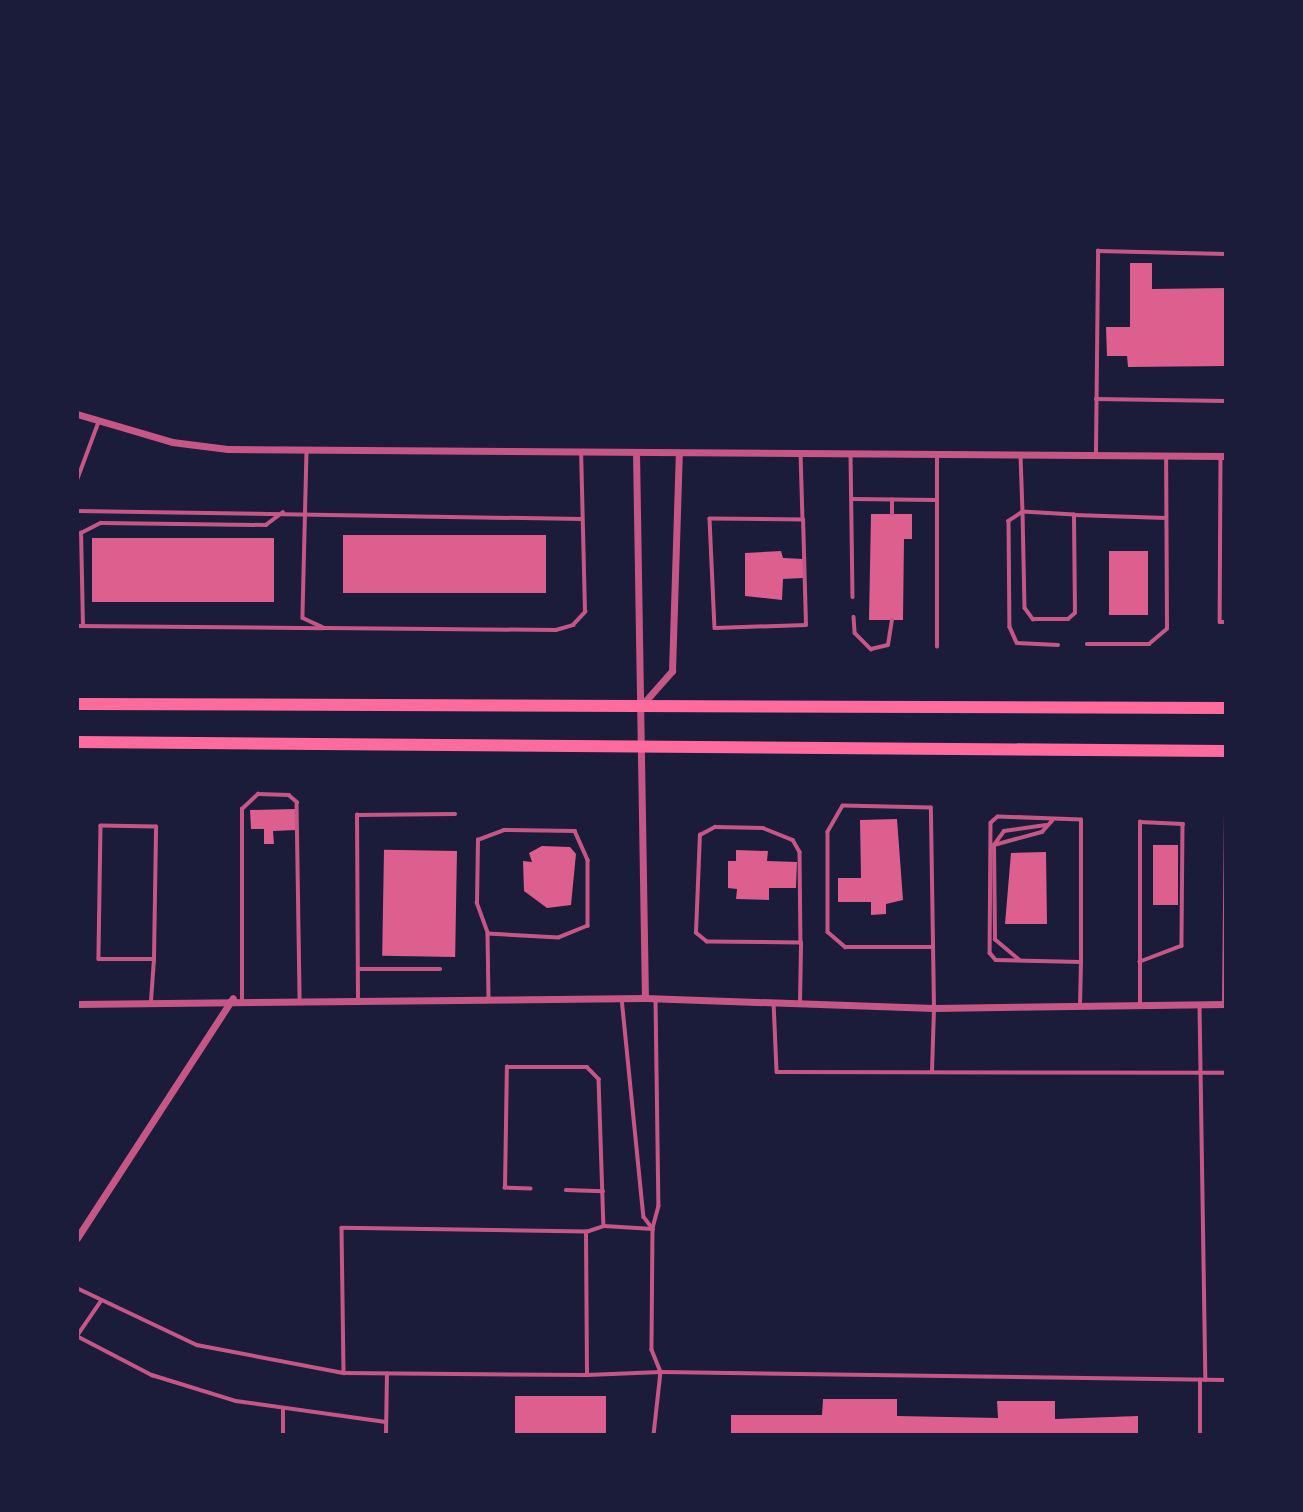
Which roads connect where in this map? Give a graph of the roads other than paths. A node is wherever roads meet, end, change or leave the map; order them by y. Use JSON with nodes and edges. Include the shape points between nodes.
{"nodes":[{"id":1,"x":1226,"y":254,"type":"edge"},
{"id":2,"x":1096,"y":398,"type":"junction"},
{"id":3,"x":1226,"y":401,"type":"edge"},
{"id":4,"x":77,"y":414,"type":"edge"},
{"id":5,"x":99,"y":421,"type":"junction"},
{"id":6,"x":307,"y":450,"type":"junction"},
{"id":7,"x":580,"y":452,"type":"junction"},
{"id":8,"x":636,"y":452,"type":"junction"},
{"id":9,"x":678,"y":453,"type":"junction"},
{"id":10,"x":801,"y":453,"type":"junction"},
{"id":11,"x":851,"y":454,"type":"junction"},
{"id":12,"x":937,"y":454,"type":"junction"},
{"id":13,"x":1021,"y":455,"type":"junction"},
{"id":14,"x":1096,"y":455,"type":"junction"},
{"id":15,"x":1166,"y":456,"type":"junction"},
{"id":16,"x":1224,"y":456,"type":"edge"},
{"id":17,"x":77,"y":480,"type":"edge"},
{"id":18,"x":852,"y":499,"type":"junction"},
{"id":19,"x":892,"y":500,"type":"junction"},
{"id":20,"x":937,"y":500,"type":"junction"},
{"id":21,"x":1224,"y":500,"type":"edge"},
{"id":22,"x":77,"y":511,"type":"edge"},
{"id":23,"x":284,"y":511,"type":"junction"},
{"id":24,"x":307,"y":511,"type":"junction"},
{"id":25,"x":1023,"y":512,"type":"junction"},
{"id":26,"x":892,"y":514,"type":"dead end"},
{"id":27,"x":1074,"y":515,"type":"junction"},
{"id":28,"x":1166,"y":518,"type":"junction"},
{"id":29,"x":582,"y":519,"type":"junction"},
{"id":30,"x":803,"y":520,"type":"junction"},
{"id":31,"x":1223,"y":526,"type":"edge"},
{"id":32,"x":853,"y":597,"type":"dead end"},
{"id":33,"x":853,"y":617,"type":"dead end"},
{"id":34,"x":892,"y":620,"type":"dead end"},
{"id":35,"x":1226,"y":622,"type":"edge"},
{"id":36,"x":77,"y":626,"type":"edge"},
{"id":37,"x":83,"y":626,"type":"junction"},
{"id":38,"x":324,"y":628,"type":"junction"},
{"id":39,"x":1087,"y":644,"type":"dead end"},
{"id":40,"x":1058,"y":645,"type":"dead end"},
{"id":41,"x":937,"y":647,"type":"dead end"},
{"id":42,"x":77,"y":704,"type":"edge"},
{"id":43,"x":640,"y":706,"type":"junction"},
{"id":44,"x":1226,"y":708,"type":"edge"},
{"id":45,"x":77,"y":742,"type":"edge"},
{"id":46,"x":639,"y":747,"type":"junction"},
{"id":47,"x":1226,"y":751,"type":"edge"},
{"id":48,"x":455,"y":814,"type":"dead end"},
{"id":49,"x":1226,"y":814,"type":"edge"},
{"id":50,"x":1054,"y":820,"type":"junction"},
{"id":51,"x":1046,"y":825,"type":"junction"},
{"id":52,"x":994,"y":845,"type":"junction"},
{"id":53,"x":1225,"y":850,"type":"edge"},
{"id":54,"x":1225,"y":875,"type":"edge"},
{"id":55,"x":1225,"y":903,"type":"edge"},
{"id":56,"x":1225,"y":933,"type":"edge"},
{"id":57,"x":488,"y":934,"type":"junction"},
{"id":58,"x":801,"y":943,"type":"junction"},
{"id":59,"x":933,"y":947,"type":"junction"},
{"id":60,"x":154,"y":959,"type":"junction"},
{"id":61,"x":1019,"y":960,"type":"junction"},
{"id":62,"x":1081,"y":962,"type":"junction"},
{"id":63,"x":1140,"y":962,"type":"junction"},
{"id":64,"x":358,"y":969,"type":"junction"},
{"id":65,"x":440,"y":969,"type":"dead end"},
{"id":66,"x":1225,"y":982,"type":"edge"},
{"id":67,"x":233,"y":998,"type":"junction"},
{"id":68,"x":622,"y":998,"type":"junction"},
{"id":69,"x":645,"y":998,"type":"junction"},
{"id":70,"x":242,"y":999,"type":"junction"},
{"id":71,"x":656,"y":999,"type":"junction"},
{"id":72,"x":489,"y":1000,"type":"junction"},
{"id":73,"x":300,"y":1001,"type":"junction"},
{"id":74,"x":358,"y":1001,"type":"junction"},
{"id":75,"x":151,"y":1002,"type":"junction"},
{"id":76,"x":774,"y":1002,"type":"junction"},
{"id":77,"x":800,"y":1003,"type":"junction"},
{"id":78,"x":77,"y":1004,"type":"edge"},
{"id":79,"x":1200,"y":1004,"type":"junction"},
{"id":80,"x":1225,"y":1004,"type":"edge"},
{"id":81,"x":1140,"y":1005,"type":"junction"},
{"id":82,"x":1080,"y":1006,"type":"junction"},
{"id":83,"x":933,"y":1008,"type":"junction"},
{"id":84,"x":932,"y":1072,"type":"junction"},
{"id":85,"x":1203,"y":1073,"type":"junction"},
{"id":86,"x":1226,"y":1073,"type":"edge"},
{"id":87,"x":531,"y":1189,"type":"dead end"},
{"id":88,"x":566,"y":1190,"type":"dead end"},
{"id":89,"x":603,"y":1191,"type":"junction"},
{"id":90,"x":604,"y":1226,"type":"junction"},
{"id":91,"x":653,"y":1229,"type":"junction"},
{"id":92,"x":586,"y":1232,"type":"junction"},
{"id":93,"x":77,"y":1238,"type":"edge"},
{"id":94,"x":77,"y":1288,"type":"edge"},
{"id":95,"x":100,"y":1301,"type":"junction"},
{"id":96,"x":77,"y":1336,"type":"edge"},
{"id":97,"x":661,"y":1371,"type":"junction"},
{"id":98,"x":344,"y":1373,"type":"junction"},
{"id":99,"x":387,"y":1374,"type":"junction"},
{"id":100,"x":587,"y":1375,"type":"junction"},
{"id":101,"x":1203,"y":1380,"type":"junction"},
{"id":102,"x":1226,"y":1380,"type":"edge"},
{"id":103,"x":283,"y":1411,"type":"junction"},
{"id":104,"x":386,"y":1422,"type":"junction"},
{"id":105,"x":282,"y":1435,"type":"edge"},
{"id":106,"x":386,"y":1435,"type":"edge"},
{"id":107,"x":654,"y":1435,"type":"edge"},
{"id":108,"x":1200,"y":1435,"type":"edge"}],
"edges":[{"from":1,"to":2,"type":"lane","via":[[1098,251]]},
{"from":2,"to":3,"type":"lane"},
{"from":2,"to":14,"type":"lane"},
{"from":4,"to":5,"type":"street"},
{"from":5,"to":6,"type":"street","via":[[172,442]]},
{"from":5,"to":17,"type":"lane"},
{"from":6,"to":7,"type":"street"},
{"from":6,"to":24,"type":"lane"},
{"from":7,"to":8,"type":"street"},
{"from":7,"to":29,"type":"lane"},
{"from":8,"to":9,"type":"street"},
{"from":8,"to":43,"type":"street"},
{"from":9,"to":10,"type":"street"},
{"from":9,"to":43,"type":"street","via":[[672,671]]},
{"from":10,"to":11,"type":"street"},
{"from":10,"to":30,"type":"lane"},
{"from":11,"to":12,"type":"street"},
{"from":11,"to":18,"type":"lane"},
{"from":12,"to":13,"type":"street"},
{"from":12,"to":20,"type":"lane"},
{"from":13,"to":14,"type":"street"},
{"from":13,"to":25,"type":"lane"},
{"from":14,"to":15,"type":"street"},
{"from":15,"to":16,"type":"street"},
{"from":15,"to":28,"type":"lane"},
{"from":16,"to":21,"type":"lane"},
{"from":18,"to":19,"type":"lane"},
{"from":18,"to":32,"type":"lane"},
{"from":19,"to":20,"type":"lane"},
{"from":19,"to":26,"type":"lane"},
{"from":20,"to":41,"type":"lane"},
{"from":21,"to":31,"type":"lane"},
{"from":22,"to":23,"type":"lane"},
{"from":23,"to":24,"type":"lane"},
{"from":23,"to":37,"type":"lane","via":[[266,525],[101,523],[81,533]]},
{"from":24,"to":29,"type":"lane"},
{"from":24,"to":38,"type":"lane","via":[[303,618]]},
{"from":25,"to":27,"type":"lane"},
{"from":25,"to":27,"type":"lane","via":[[1025,608],[1033,619],[1068,619],[1076,613]]},
{"from":25,"to":40,"type":"lane","via":[[1009,521],[1010,627],[1017,643]]},
{"from":27,"to":28,"type":"lane"},
{"from":28,"to":39,"type":"lane","via":[[1167,629],[1149,644]]},
{"from":29,"to":38,"type":"lane","via":[[584,612],[573,625]]},
{"from":30,"to":30,"type":"lane","via":[[710,519],[715,628],[806,625]]},
{"from":31,"to":35,"type":"lane","via":[[1220,622]]},
{"from":33,"to":34,"type":"lane","via":[[855,633],[871,649],[888,645]]},
{"from":36,"to":37,"type":"lane"},
{"from":37,"to":38,"type":"lane"},
{"from":42,"to":43,"type":"main road"},
{"from":43,"to":44,"type":"main road"},
{"from":43,"to":46,"type":"street"},
{"from":45,"to":46,"type":"main road"},
{"from":46,"to":47,"type":"main road"},
{"from":46,"to":69,"type":"street"},
{"from":48,"to":64,"type":"lane","via":[[357,815]]},
{"from":49,"to":53,"type":"lane"},
{"from":50,"to":51,"type":"lane"},
{"from":50,"to":61,"type":"lane","via":[[998,817],[991,823],[990,953],[996,960]]},
{"from":50,"to":62,"type":"lane","via":[[1081,820]]},
{"from":51,"to":52,"type":"lane","via":[[1014,844]]},
{"from":51,"to":52,"type":"lane","via":[[1004,831]]},
{"from":52,"to":61,"type":"lane","via":[[995,940]]},
{"from":53,"to":54,"type":"lane"},
{"from":54,"to":55,"type":"lane"},
{"from":55,"to":56,"type":"lane"},
{"from":56,"to":66,"type":"lane"},
{"from":57,"to":57,"type":"lane","via":[[559,938],[588,926],[589,860],[575,831],[484,833],[477,849],[477,903]]},
{"from":57,"to":72,"type":"lane"},
{"from":58,"to":58,"type":"lane","via":[[700,939],[693,917],[700,835],[715,827],[779,830],[793,840],[800,852]]},
{"from":58,"to":77,"type":"lane"},
{"from":59,"to":59,"type":"lane","via":[[931,808],[843,806],[828,832],[828,932],[845,947]]},
{"from":59,"to":83,"type":"lane"},
{"from":60,"to":60,"type":"lane","via":[[156,827],[101,826],[99,958]]},
{"from":60,"to":75,"type":"lane"},
{"from":61,"to":62,"type":"lane"},
{"from":62,"to":82,"type":"lane"},
{"from":63,"to":63,"type":"lane","via":[[1140,821],[1183,824],[1182,946]]},
{"from":63,"to":81,"type":"lane"},
{"from":64,"to":65,"type":"lane"},
{"from":64,"to":74,"type":"lane"},
{"from":66,"to":80,"type":"lane"},
{"from":67,"to":70,"type":"street"},
{"from":67,"to":75,"type":"street"},
{"from":67,"to":93,"type":"street"},
{"from":68,"to":69,"type":"street"},
{"from":68,"to":72,"type":"street"},
{"from":68,"to":91,"type":"lane","via":[[645,1217]]},
{"from":69,"to":71,"type":"street"},
{"from":70,"to":73,"type":"street"},
{"from":70,"to":73,"type":"lane","via":[[243,809],[258,794],[289,794],[297,803]]},
{"from":71,"to":76,"type":"street"},
{"from":71,"to":91,"type":"lane","via":[[659,1206]]},
{"from":72,"to":74,"type":"street"},
{"from":73,"to":74,"type":"street"},
{"from":75,"to":78,"type":"street"},
{"from":76,"to":77,"type":"street"},
{"from":76,"to":84,"type":"lane","via":[[777,1072]]},
{"from":77,"to":83,"type":"street"},
{"from":79,"to":80,"type":"street"},
{"from":79,"to":81,"type":"street"},
{"from":79,"to":85,"type":"lane"},
{"from":81,"to":82,"type":"street"},
{"from":82,"to":83,"type":"street"},
{"from":83,"to":84,"type":"lane"},
{"from":84,"to":85,"type":"lane"},
{"from":85,"to":86,"type":"lane"},
{"from":85,"to":101,"type":"lane"},
{"from":87,"to":89,"type":"lane","via":[[505,1188],[507,1067],[587,1068],[599,1079]]},
{"from":88,"to":89,"type":"lane"},
{"from":89,"to":90,"type":"lane"},
{"from":90,"to":91,"type":"lane"},
{"from":90,"to":92,"type":"lane"},
{"from":91,"to":97,"type":"lane","via":[[652,1350]]},
{"from":92,"to":98,"type":"lane","via":[[342,1228]]},
{"from":92,"to":100,"type":"lane"},
{"from":94,"to":95,"type":"lane"},
{"from":95,"to":96,"type":"lane"},
{"from":95,"to":98,"type":"lane","via":[[197,1345]]},
{"from":96,"to":103,"type":"lane","via":[[152,1375]]},
{"from":97,"to":100,"type":"lane"},
{"from":97,"to":101,"type":"lane"},
{"from":97,"to":107,"type":"lane"},
{"from":98,"to":99,"type":"lane"},
{"from":99,"to":100,"type":"lane"},
{"from":99,"to":104,"type":"lane"},
{"from":101,"to":102,"type":"lane"},
{"from":101,"to":108,"type":"lane"},
{"from":103,"to":104,"type":"lane"},
{"from":103,"to":105,"type":"lane"},
{"from":104,"to":106,"type":"lane"}]}
